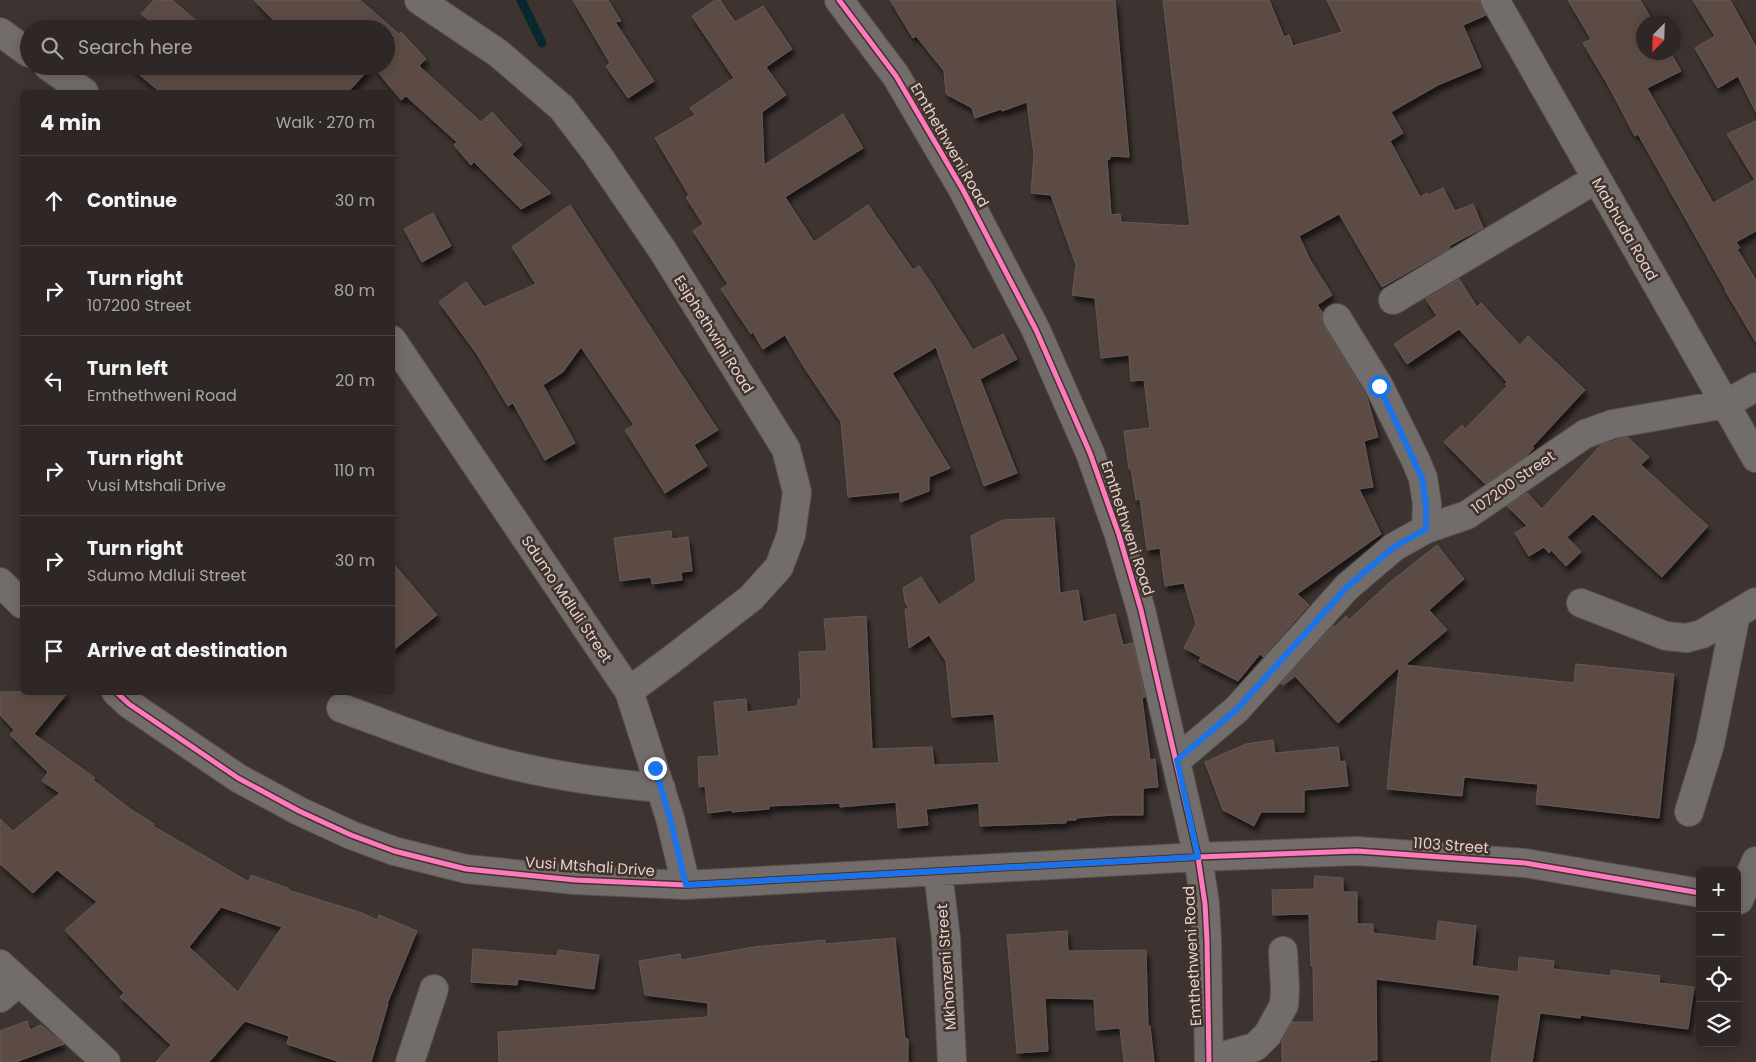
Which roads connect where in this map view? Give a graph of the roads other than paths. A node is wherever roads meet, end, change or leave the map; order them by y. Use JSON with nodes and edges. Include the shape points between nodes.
{"nodes":[{"id":1,"x":419,"y":0,"type":"edge"},
{"id":2,"x":840,"y":0,"type":"edge"},
{"id":3,"x":1495,"y":0,"type":"edge"},
{"id":4,"x":0,"y":32,"type":"edge"},
{"id":5,"x":20,"y":46,"type":"edge"},
{"id":6,"x":60,"y":75,"type":"edge"},
{"id":7,"x":81,"y":90,"type":"edge"},
{"id":8,"x":1596,"y":179,"type":"junction"},
{"id":9,"x":1394,"y":300,"type":"dead end"},
{"id":10,"x":1337,"y":318,"type":"dead end"},
{"id":11,"x":395,"y":344,"type":"edge"},
{"id":12,"x":1756,"y":387,"type":"edge"},
{"id":13,"x":1726,"y":404,"type":"junction"},
{"id":14,"x":1756,"y":458,"type":"edge"},
{"id":15,"x":1426,"y":529,"type":"junction"},
{"id":16,"x":0,"y":582,"type":"edge"},
{"id":17,"x":20,"y":602,"type":"edge"},
{"id":18,"x":1581,"y":604,"type":"dead end"},
{"id":19,"x":1746,"y":608,"type":"edge"},
{"id":20,"x":629,"y":691,"type":"junction"},
{"id":21,"x":119,"y":695,"type":"edge"},
{"id":22,"x":340,"y":708,"type":"dead end"},
{"id":23,"x":1177,"y":760,"type":"junction"},
{"id":24,"x":661,"y":788,"type":"junction"},
{"id":25,"x":1689,"y":812,"type":"dead end"},
{"id":26,"x":1198,"y":857,"type":"junction"},
{"id":27,"x":1756,"y":861,"type":"edge"},
{"id":28,"x":938,"y":872,"type":"junction"},
{"id":29,"x":686,"y":885,"type":"junction"},
{"id":30,"x":1696,"y":892,"type":"edge"},
{"id":31,"x":1744,"y":903,"type":"edge"},
{"id":32,"x":1283,"y":951,"type":"dead end"},
{"id":33,"x":6,"y":981,"type":"edge"},
{"id":34,"x":434,"y":989,"type":"dead end"},
{"id":35,"x":1209,"y":1061,"type":"edge"},
{"id":36,"x":106,"y":1062,"type":"edge"},
{"id":37,"x":410,"y":1062,"type":"edge"},
{"id":38,"x":952,"y":1062,"type":"edge"}],
"edges":[{"from":1,"to":20,"type":"street","name":"Esiphethwini Road","via":[[498,53],[562,108],[663,251],[786,449],[797,492],[792,535],[779,567],[751,598]]},
{"from":2,"to":23,"type":"street","name":"Emthethweni Road","via":[[896,76],[963,190],[1036,330],[1090,453],[1119,535],[1142,610]]},
{"from":3,"to":8,"type":"street","name":"Mabhuda Road"},
{"from":4,"to":5,"type":"street"},
{"from":6,"to":7,"type":"street"},
{"from":8,"to":9,"type":"street"},
{"from":8,"to":13,"type":"street","name":"Mabhuda Road"},
{"from":10,"to":15,"type":"street","via":[[1379,386],[1416,461],[1425,495]]},
{"from":11,"to":20,"type":"street","name":"Sdumo Mdluli Street"},
{"from":12,"to":13,"type":"street","name":"107200 Street"},
{"from":13,"to":14,"type":"street","name":"Mabhuda Road"},
{"from":13,"to":15,"type":"street","name":"107200 Street","via":[[1613,424],[1584,434],[1466,515]]},
{"from":15,"to":23,"type":"street","name":"107200 Street","via":[[1394,547],[1347,587],[1237,709]]},
{"from":16,"to":17,"type":"street"},
{"from":18,"to":19,"type":"street","via":[[1666,636],[1687,638],[1702,634]]},
{"from":19,"to":25,"type":"street"},
{"from":20,"to":24,"type":"street","name":"Sdumo Mdluli Street"},
{"from":21,"to":29,"type":"street","name":"Vusi Mtshali Drive","via":[[238,778],[350,835],[394,851],[466,870]]},
{"from":22,"to":24,"type":"street","via":[[453,749],[510,765],[572,778]]},
{"from":23,"to":26,"type":"street","name":"Emthethweni Road"},
{"from":24,"to":29,"type":"street","name":"Sdumo Mdluli Street"},
{"from":26,"to":28,"type":"street","name":"Vusi Mtshali Drive"},
{"from":26,"to":30,"type":"street","name":"1103 Street","via":[[1357,851],[1451,856],[1525,863]]},
{"from":26,"to":35,"type":"street","name":"Emthethweni Road","via":[[1207,941]]},
{"from":27,"to":31,"type":"street"},
{"from":28,"to":29,"type":"street","name":"Vusi Mtshali Drive"},
{"from":28,"to":38,"type":"street","name":"Mkhonzeni Street","via":[[946,939]]},
{"from":32,"to":35,"type":"street","via":[[1284,1005],[1268,1034],[1256,1047]]},
{"from":33,"to":36,"type":"street"},
{"from":34,"to":37,"type":"street"}]}
